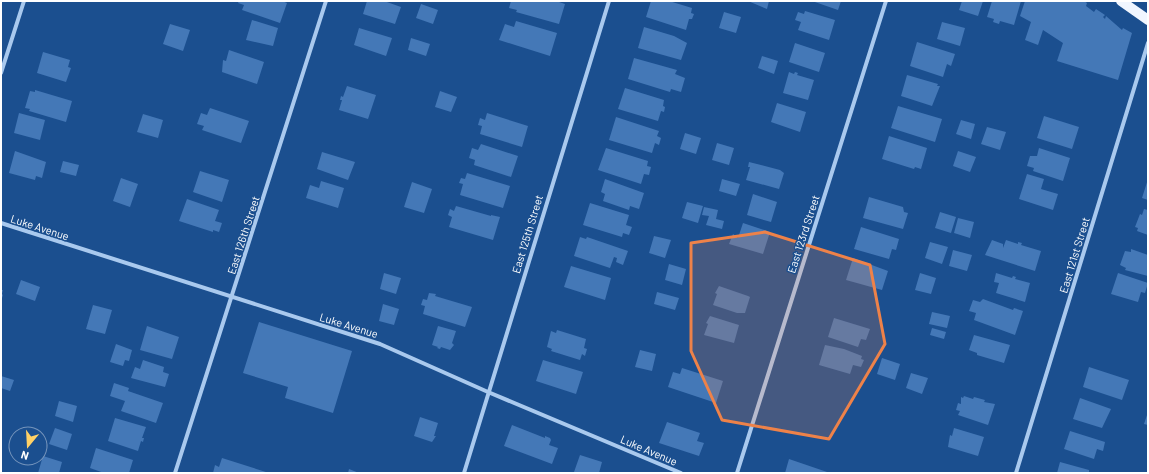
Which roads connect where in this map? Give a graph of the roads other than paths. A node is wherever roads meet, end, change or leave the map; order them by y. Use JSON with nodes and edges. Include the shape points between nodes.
{"nodes":[{"id":1,"x":24,"y":1,"type":"edge"},
{"id":2,"x":326,"y":1,"type":"edge"},
{"id":3,"x":609,"y":1,"type":"edge"},
{"id":4,"x":886,"y":1,"type":"edge"},
{"id":5,"x":1121,"y":1,"type":"edge"},
{"id":6,"x":1148,"y":20,"type":"edge"},
{"id":7,"x":1148,"y":43,"type":"edge"},
{"id":8,"x":1,"y":73,"type":"edge"},
{"id":9,"x":1,"y":223,"type":"edge"},
{"id":10,"x":232,"y":298,"type":"junction"},
{"id":11,"x":488,"y":392,"type":"junction"},
{"id":12,"x":175,"y":473,"type":"edge"},
{"id":13,"x":464,"y":473,"type":"edge"},
{"id":14,"x":681,"y":473,"type":"edge"},
{"id":15,"x":737,"y":473,"type":"edge"},
{"id":16,"x":1016,"y":473,"type":"edge"}],
"edges":[{"from":1,"to":8,"type":"street"},
{"from":2,"to":10,"type":"street","name":"East 126th Street"},
{"from":3,"to":11,"type":"street","name":"East 125th Street"},
{"from":4,"to":15,"type":"street","name":"East 123rd Street"},
{"from":5,"to":6,"type":"main road"},
{"from":7,"to":16,"type":"street","name":"East 121st Street"},
{"from":9,"to":10,"type":"street","name":"Luke Avenue"},
{"from":10,"to":11,"type":"street","name":"Luke Avenue","via":[[380,344]]},
{"from":10,"to":12,"type":"street","name":"East 126th Street"},
{"from":11,"to":13,"type":"street","name":"East 125th Street"},
{"from":11,"to":14,"type":"street","name":"Luke Avenue"}]}
